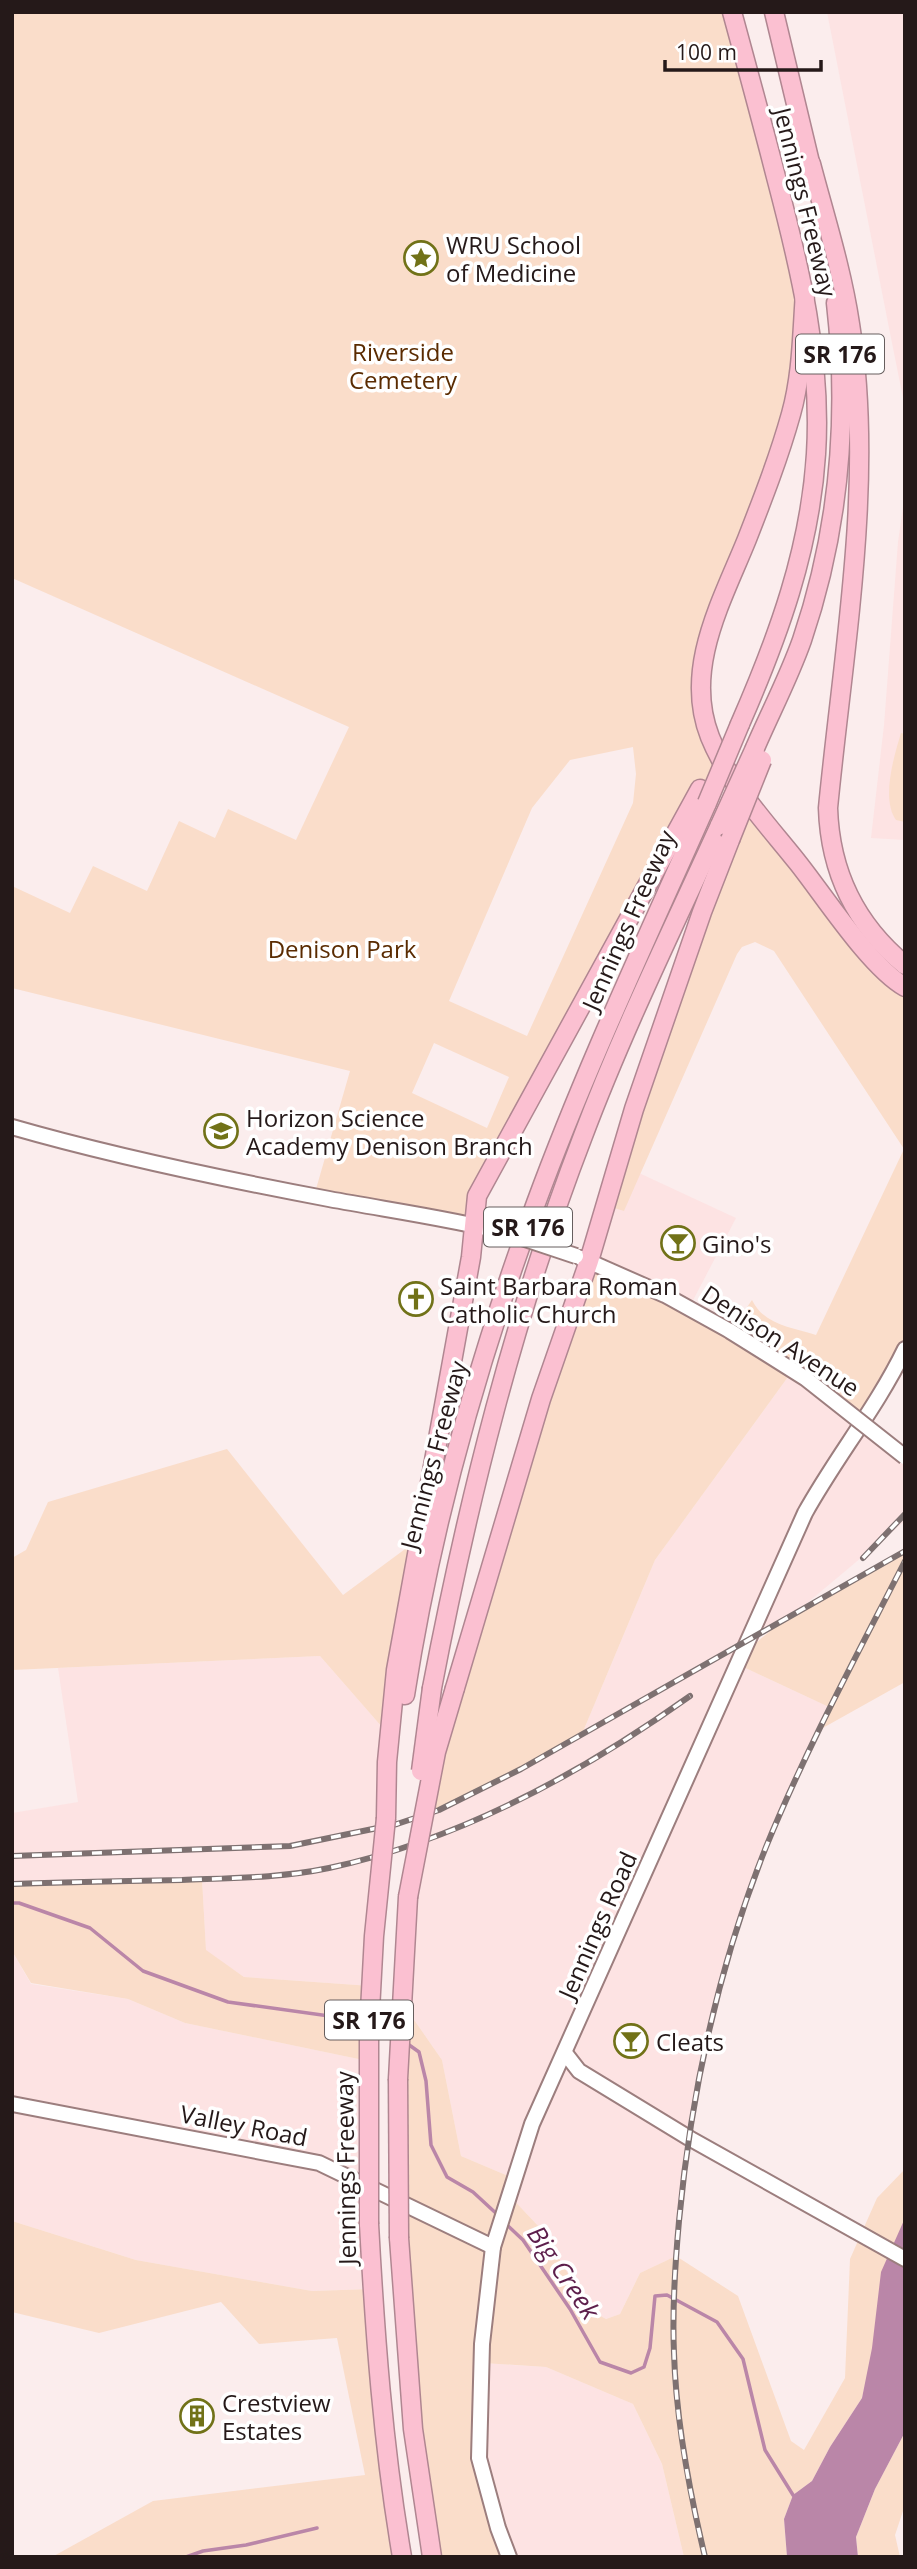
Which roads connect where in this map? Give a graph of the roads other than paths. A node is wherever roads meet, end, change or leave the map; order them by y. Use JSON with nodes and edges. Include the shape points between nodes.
{"nodes":[{"id":1,"x":732,"y":12,"type":"edge"},
{"id":2,"x":774,"y":12,"type":"edge"},
{"id":3,"x":811,"y":164,"type":"junction"},
{"id":4,"x":804,"y":293,"type":"junction"},
{"id":5,"x":703,"y":796,"type":"junction"},
{"id":6,"x":725,"y":832,"type":"junction"},
{"id":7,"x":905,"y":965,"type":"edge"},
{"id":8,"x":905,"y":987,"type":"edge"},
{"id":9,"x":12,"y":1127,"type":"edge"},
{"id":10,"x":473,"y":1225,"type":"junction"},
{"id":11,"x":583,"y":1258,"type":"junction"},
{"id":12,"x":905,"y":1349,"type":"edge"},
{"id":13,"x":905,"y":1457,"type":"edge"},
{"id":14,"x":402,"y":1671,"type":"junction"},
{"id":15,"x":408,"y":1896,"type":"junction"},
{"id":16,"x":565,"y":2053,"type":"junction"},
{"id":17,"x":12,"y":2104,"type":"edge"},
{"id":18,"x":495,"y":2239,"type":"junction"},
{"id":19,"x":905,"y":2259,"type":"edge"},
{"id":20,"x":402,"y":2557,"type":"edge"},
{"id":21,"x":432,"y":2557,"type":"edge"},
{"id":22,"x":509,"y":2557,"type":"edge"}],
"edges":[{"from":1,"to":4,"type":"highway","name":"Jennings Freeway","number":"SR 176"},
{"from":2,"to":3,"type":"highway","name":"Jennings Freeway","number":"SR 176"},
{"from":3,"to":6,"type":"highway","name":"Jennings Freeway","number":"SR 176","bridge":true,"via":[[832,275],[841,357],[839,468],[828,545],[800,644]]},
{"from":3,"to":7,"type":"highway","via":[[851,326],[857,402],[855,535],[828,808],[831,844],[852,904]]},
{"from":4,"to":5,"type":"highway","name":"Jennings Freeway","number":"SR 176","bridge":true,"via":[[817,396],[816,454],[802,546],[772,650]]},
{"from":4,"to":8,"type":"highway","via":[[801,360],[792,412],[773,474],[705,646],[704,713],[710,737],[731,776],[873,959]]},
{"from":5,"to":10,"type":"highway","via":[[477,1196]]},
{"from":5,"to":14,"type":"highway","name":"Jennings Freeway","number":"SR 176","via":[[536,1203],[460,1438]]},
{"from":6,"to":11,"type":"highway"},
{"from":6,"to":15,"type":"highway","name":"Jennings Freeway","number":"SR 176","bridge":true,"via":[[605,1080],[533,1276],[452,1586],[432,1688]]},
{"from":9,"to":10,"type":"street","name":"Denison Avenue","via":[[198,1172]]},
{"from":10,"to":11,"type":"street","name":"Denison Avenue","bridge":true},
{"from":10,"to":14,"type":"highway"},
{"from":11,"to":13,"type":"street","name":"Denison Avenue","bridge":true,"via":[[730,1331],[805,1378]]},
{"from":11,"to":15,"type":"highway","bridge":true,"via":[[436,1752]]},
{"from":12,"to":16,"type":"street","name":"Jennings Road","via":[[806,1513]]},
{"from":14,"to":20,"type":"highway","name":"Jennings Freeway","number":"SR 176","bridge":true,"via":[[387,1762],[369,2029],[374,2316]]},
{"from":15,"to":21,"type":"highway","name":"Jennings Freeway","number":"SR 176","bridge":true,"via":[[397,2103],[399,2238],[413,2429]]},
{"from":16,"to":18,"type":"street","name":"Jennings Road","via":[[532,2124]]},
{"from":16,"to":19,"type":"street","via":[[579,2071],[689,2138]]},
{"from":17,"to":18,"type":"street","name":"Valley Road","via":[[319,2162]]},
{"from":18,"to":22,"type":"street","name":"Jennings Road","via":[[482,2344],[479,2458]]}]}
